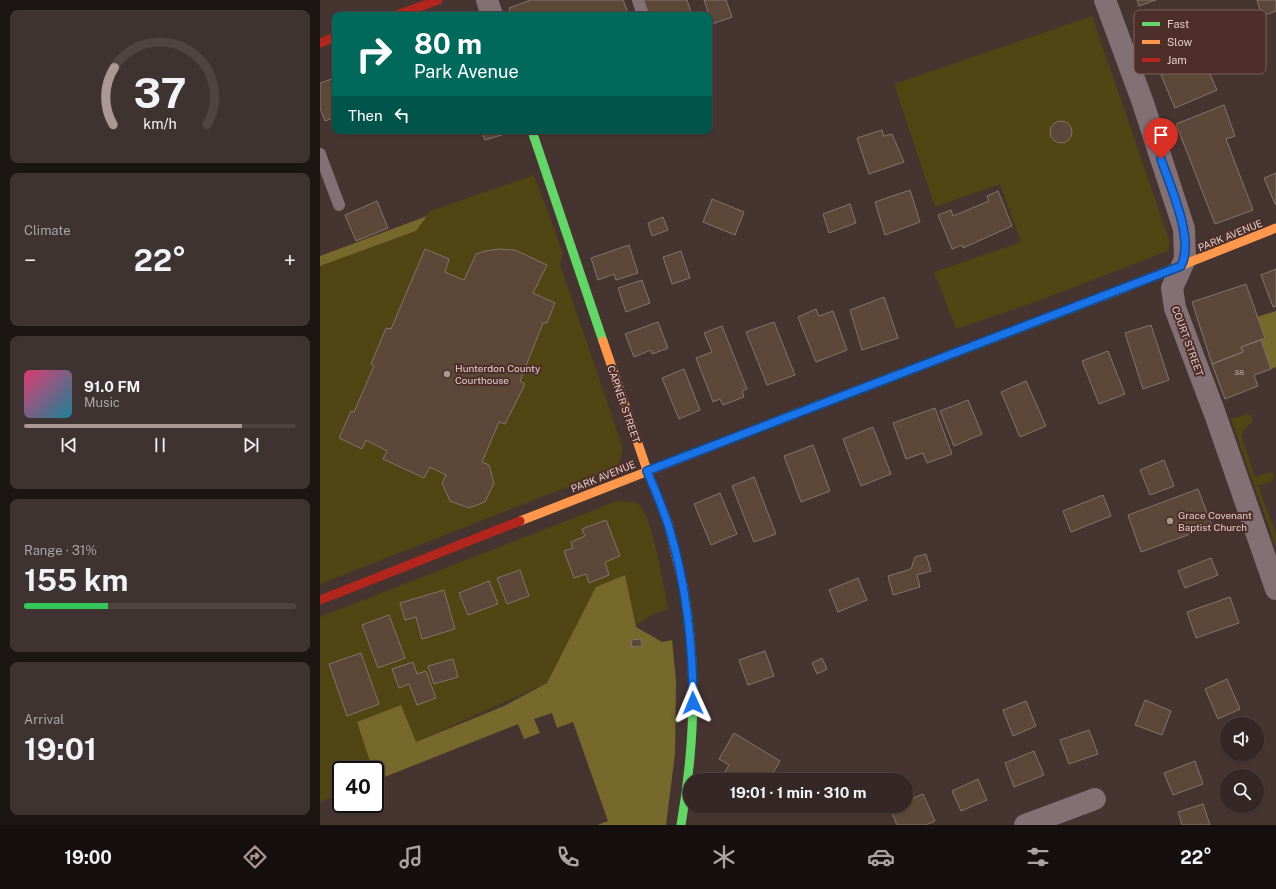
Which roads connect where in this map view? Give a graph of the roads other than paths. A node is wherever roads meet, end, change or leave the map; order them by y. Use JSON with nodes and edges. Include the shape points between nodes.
{"nodes":[{"id":1,"x":438,"y":0,"type":"edge"},
{"id":2,"x":487,"y":0,"type":"edge"},
{"id":3,"x":638,"y":0,"type":"edge"},
{"id":4,"x":1105,"y":0,"type":"edge"},
{"id":5,"x":405,"y":12,"type":"edge"},
{"id":6,"x":491,"y":12,"type":"edge"},
{"id":7,"x":642,"y":12,"type":"edge"},
{"id":8,"x":332,"y":38,"type":"edge"},
{"id":9,"x":321,"y":42,"type":"edge"},
{"id":10,"x":533,"y":134,"type":"edge"},
{"id":11,"x":320,"y":154,"type":"edge"},
{"id":12,"x":339,"y":205,"type":"dead end"},
{"id":13,"x":1276,"y":228,"type":"edge"},
{"id":14,"x":1181,"y":266,"type":"junction"},
{"id":15,"x":647,"y":471,"type":"junction"},
{"id":16,"x":1276,"y":589,"type":"edge"},
{"id":17,"x":320,"y":600,"type":"edge"},
{"id":18,"x":1094,"y":798,"type":"dead end"},
{"id":19,"x":681,"y":825,"type":"edge"},
{"id":20,"x":1026,"y":825,"type":"edge"}],
"edges":[{"from":1,"to":5,"type":"street"},
{"from":2,"to":6,"type":"street"},
{"from":3,"to":7,"type":"lane"},
{"from":4,"to":14,"type":"street","name":"COURT STREET","via":[[1143,103],[1184,229],[1185,259]]},
{"from":8,"to":9,"type":"street"},
{"from":10,"to":15,"type":"street","name":"CAPNER STREET"},
{"from":11,"to":12,"type":"lane"},
{"from":13,"to":14,"type":"street","name":"PARK AVENUE"},
{"from":14,"to":15,"type":"street","name":"PARK AVENUE"},
{"from":14,"to":16,"type":"street","name":"COURT STREET","via":[[1172,288],[1174,304]]},
{"from":15,"to":17,"type":"street","name":"PARK AVENUE"},
{"from":15,"to":19,"type":"street","name":"CAPNER STREET","via":[[670,531],[685,602],[693,676],[687,797]]},
{"from":18,"to":20,"type":"street"}]}
